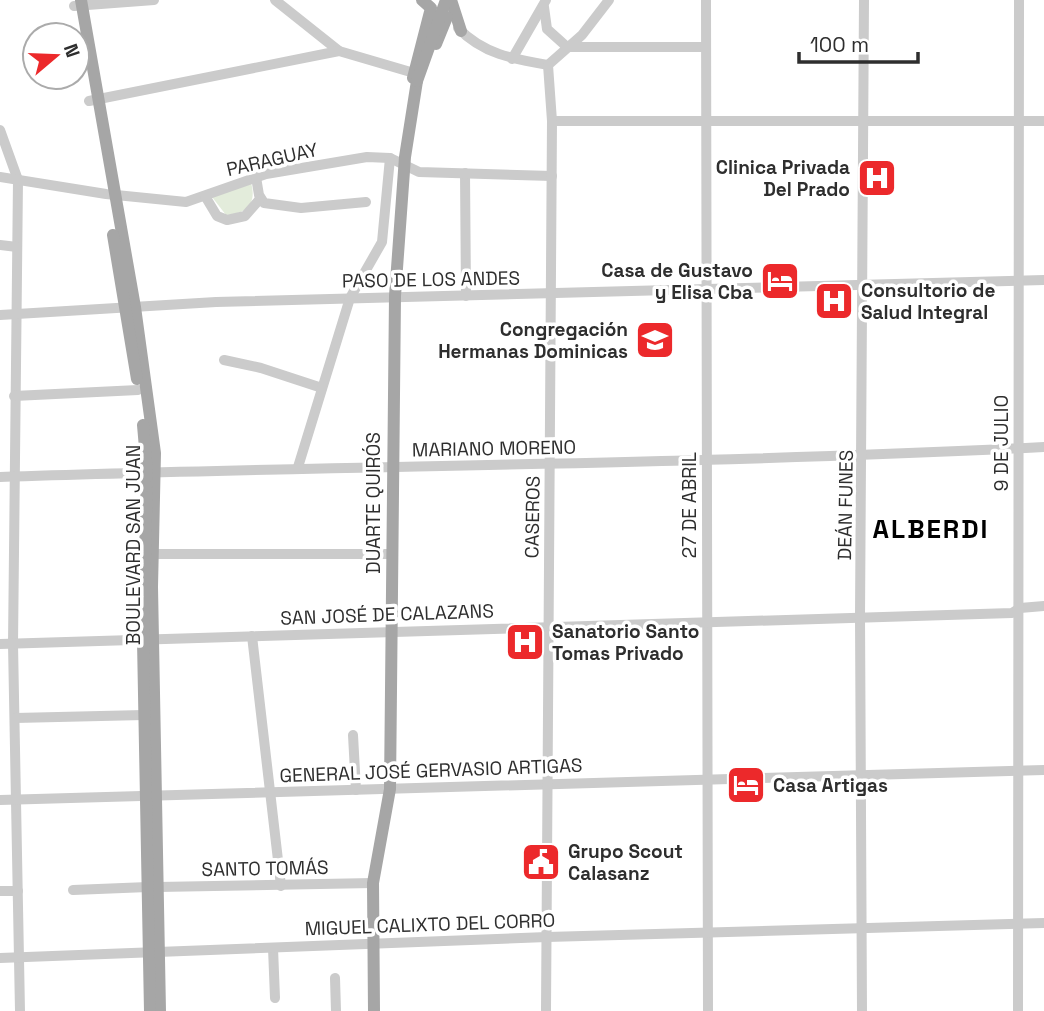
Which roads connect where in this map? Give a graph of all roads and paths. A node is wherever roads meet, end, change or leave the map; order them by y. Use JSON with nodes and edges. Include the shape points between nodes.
{"nodes":[{"id":1,"x":154,"y":0,"type":"edge"},
{"id":2,"x":275,"y":0,"type":"edge"},
{"id":3,"x":609,"y":0,"type":"edge"},
{"id":4,"x":706,"y":0,"type":"edge"},
{"id":5,"x":864,"y":0,"type":"edge"},
{"id":6,"x":1019,"y":0,"type":"edge"},
{"id":7,"x":437,"y":1,"type":"edge"},
{"id":8,"x":545,"y":1,"type":"edge"},
{"id":9,"x":78,"y":3,"type":"edge"},
{"id":10,"x":445,"y":21,"type":"junction"},
{"id":11,"x":461,"y":32,"type":"junction"},
{"id":12,"x":567,"y":47,"type":"junction"},
{"id":13,"x":706,"y":47,"type":"junction"},
{"id":14,"x":339,"y":51,"type":"junction"},
{"id":15,"x":512,"y":59,"type":"junction"},
{"id":16,"x":548,"y":65,"type":"junction"},
{"id":17,"x":416,"y":77,"type":"junction"},
{"id":18,"x":93,"y":100,"type":"junction"},
{"id":19,"x":411,"y":114,"type":"junction"},
{"id":20,"x":864,"y":120,"type":"junction"},
{"id":21,"x":552,"y":121,"type":"junction"},
{"id":22,"x":1019,"y":121,"type":"junction"},
{"id":23,"x":1044,"y":121,"type":"edge"},
{"id":24,"x":707,"y":122,"type":"junction"},
{"id":25,"x":0,"y":130,"type":"edge"},
{"id":26,"x":390,"y":159,"type":"junction"},
{"id":27,"x":404,"y":166,"type":"junction"},
{"id":28,"x":465,"y":173,"type":"junction"},
{"id":29,"x":552,"y":176,"type":"junction"},
{"id":30,"x":0,"y":177,"type":"edge"},
{"id":31,"x":256,"y":177,"type":"junction"},
{"id":32,"x":18,"y":180,"type":"junction"},
{"id":33,"x":110,"y":195,"type":"junction"},
{"id":34,"x":205,"y":196,"type":"junction"},
{"id":35,"x":260,"y":199,"type":"junction"},
{"id":36,"x":366,"y":202,"type":"dead end"},
{"id":37,"x":0,"y":245,"type":"edge"},
{"id":38,"x":17,"y":247,"type":"junction"},
{"id":39,"x":1019,"y":280,"type":"junction"},
{"id":40,"x":1044,"y":280,"type":"edge"},
{"id":41,"x":864,"y":286,"type":"junction"},
{"id":42,"x":707,"y":291,"type":"junction"},
{"id":43,"x":551,"y":295,"type":"junction"},
{"id":44,"x":395,"y":296,"type":"junction"},
{"id":45,"x":466,"y":296,"type":"junction"},
{"id":46,"x":350,"y":298,"type":"junction"},
{"id":47,"x":130,"y":307,"type":"junction"},
{"id":48,"x":0,"y":315,"type":"edge"},
{"id":49,"x":17,"y":315,"type":"junction"},
{"id":50,"x":224,"y":360,"type":"dead end"},
{"id":51,"x":322,"y":388,"type":"junction"},
{"id":52,"x":138,"y":390,"type":"junction"},
{"id":53,"x":14,"y":396,"type":"junction"},
{"id":54,"x":1044,"y":447,"type":"edge"},
{"id":55,"x":1019,"y":448,"type":"junction"},
{"id":56,"x":863,"y":453,"type":"junction"},
{"id":57,"x":707,"y":459,"type":"junction"},
{"id":58,"x":550,"y":465,"type":"junction"},
{"id":59,"x":298,"y":467,"type":"junction"},
{"id":60,"x":392,"y":467,"type":"junction"},
{"id":61,"x":130,"y":471,"type":"junction"},
{"id":62,"x":151,"y":471,"type":"junction"},
{"id":63,"x":0,"y":477,"type":"edge"},
{"id":64,"x":13,"y":477,"type":"junction"},
{"id":65,"x":146,"y":486,"type":"junction"},
{"id":66,"x":152,"y":554,"type":"junction"},
{"id":67,"x":391,"y":554,"type":"junction"},
{"id":68,"x":1044,"y":607,"type":"edge"},
{"id":69,"x":1020,"y":608,"type":"junction"},
{"id":70,"x":860,"y":616,"type":"junction"},
{"id":71,"x":706,"y":621,"type":"junction"},
{"id":72,"x":548,"y":626,"type":"junction"},
{"id":73,"x":392,"y":632,"type":"junction"},
{"id":74,"x":252,"y":636,"type":"junction"},
{"id":75,"x":148,"y":641,"type":"junction"},
{"id":76,"x":0,"y":644,"type":"edge"},
{"id":77,"x":13,"y":644,"type":"junction"},
{"id":78,"x":144,"y":715,"type":"junction"},
{"id":79,"x":15,"y":718,"type":"junction"},
{"id":80,"x":353,"y":735,"type":"dead end"},
{"id":81,"x":1018,"y":770,"type":"junction"},
{"id":82,"x":1044,"y":770,"type":"edge"},
{"id":83,"x":863,"y":774,"type":"junction"},
{"id":84,"x":708,"y":779,"type":"junction"},
{"id":85,"x":548,"y":782,"type":"junction"},
{"id":86,"x":390,"y":789,"type":"junction"},
{"id":87,"x":356,"y":790,"type":"junction"},
{"id":88,"x":268,"y":793,"type":"junction"},
{"id":89,"x":151,"y":796,"type":"junction"},
{"id":90,"x":17,"y":799,"type":"junction"},
{"id":91,"x":0,"y":800,"type":"edge"},
{"id":92,"x":373,"y":883,"type":"junction"},
{"id":93,"x":281,"y":886,"type":"junction"},
{"id":94,"x":153,"y":887,"type":"junction"},
{"id":95,"x":73,"y":890,"type":"dead end"},
{"id":96,"x":0,"y":891,"type":"edge"},
{"id":97,"x":18,"y":891,"type":"junction"},
{"id":98,"x":1044,"y":923,"type":"edge"},
{"id":99,"x":1018,"y":924,"type":"junction"},
{"id":100,"x":862,"y":929,"type":"junction"},
{"id":101,"x":708,"y":934,"type":"junction"},
{"id":102,"x":547,"y":937,"type":"junction"},
{"id":103,"x":373,"y":944,"type":"junction"},
{"id":104,"x":273,"y":948,"type":"junction"},
{"id":105,"x":154,"y":952,"type":"junction"},
{"id":106,"x":0,"y":958,"type":"edge"},
{"id":107,"x":20,"y":958,"type":"junction"},
{"id":108,"x":335,"y":978,"type":"dead end"},
{"id":109,"x":275,"y":998,"type":"dead end"},
{"id":110,"x":20,"y":1011,"type":"edge"},
{"id":111,"x":150,"y":1011,"type":"edge"},
{"id":112,"x":160,"y":1011,"type":"edge"},
{"id":113,"x":336,"y":1011,"type":"edge"},
{"id":114,"x":374,"y":1011,"type":"edge"},
{"id":115,"x":546,"y":1011,"type":"edge"},
{"id":116,"x":709,"y":1011,"type":"edge"},
{"id":117,"x":862,"y":1011,"type":"edge"},
{"id":118,"x":1018,"y":1011,"type":"edge"}],
"edges":[{"from":1,"to":9,"type":"street"},
{"from":2,"to":14,"type":"street"},
{"from":3,"to":12,"type":"street"},
{"from":4,"to":13,"type":"street","name":"27 DE ABRIL"},
{"from":5,"to":20,"type":"street","name":"DEÁN FUNES"},
{"from":6,"to":22,"type":"street","name":"9 DE JULIO"},
{"from":7,"to":10,"type":"main road"},
{"from":7,"to":11,"type":"main road"},
{"from":7,"to":17,"type":"main road","name":"DUARTE QUIRÓS","bridge":true},
{"from":8,"to":12,"type":"street","via":[[547,29]]},
{"from":8,"to":15,"type":"street"},
{"from":9,"to":18,"type":"main road","name":"BOULEVARD SAN JUAN"},
{"from":10,"to":11,"type":"street"},
{"from":10,"to":19,"type":"main road"},
{"from":11,"to":15,"type":"street","via":[[486,50]]},
{"from":12,"to":13,"type":"street"},
{"from":12,"to":16,"type":"street"},
{"from":13,"to":24,"type":"street","name":"27 DE ABRIL"},
{"from":14,"to":17,"type":"street"},
{"from":14,"to":18,"type":"street"},
{"from":15,"to":16,"type":"street"},
{"from":16,"to":21,"type":"street","name":"CASEROS"},
{"from":17,"to":19,"type":"main road","name":"DUARTE QUIRÓS"},
{"from":18,"to":33,"type":"main road","name":"BOULEVARD SAN JUAN"},
{"from":19,"to":27,"type":"main road","name":"DUARTE QUIRÓS"},
{"from":20,"to":22,"type":"street"},
{"from":20,"to":24,"type":"street"},
{"from":20,"to":41,"type":"street","name":"DEÁN FUNES"},
{"from":21,"to":24,"type":"street"},
{"from":21,"to":29,"type":"street","name":"CASEROS"},
{"from":22,"to":23,"type":"street"},
{"from":22,"to":39,"type":"street","name":"9 DE JULIO"},
{"from":24,"to":42,"type":"street","name":"27 DE ABRIL"},
{"from":25,"to":32,"type":"street"},
{"from":26,"to":27,"type":"street","name":"PARAGUAY"},
{"from":26,"to":31,"type":"street","name":"PARAGUAY","via":[[360,158]]},
{"from":26,"to":46,"type":"street","via":[[382,242]]},
{"from":27,"to":28,"type":"street","name":"PARAGUAY","via":[[419,172]]},
{"from":27,"to":44,"type":"main road","name":"DUARTE QUIRÓS"},
{"from":28,"to":29,"type":"street","name":"PARAGUAY"},
{"from":28,"to":45,"type":"street"},
{"from":29,"to":43,"type":"street","name":"CASEROS"},
{"from":30,"to":32,"type":"street","name":"PARAGUAY"},
{"from":31,"to":34,"type":"street","name":"PARAGUAY"},
{"from":31,"to":35,"type":"street"},
{"from":32,"to":33,"type":"street","name":"PARAGUAY"},
{"from":32,"to":38,"type":"street"},
{"from":33,"to":34,"type":"street","name":"PARAGUAY","via":[[186,202]]},
{"from":33,"to":47,"type":"main road","name":"BOULEVARD SAN JUAN"},
{"from":34,"to":35,"type":"street","via":[[217,216],[228,220],[245,215]]},
{"from":35,"to":36,"type":"street","via":[[302,208]]},
{"from":37,"to":38,"type":"street"},
{"from":38,"to":49,"type":"street"},
{"from":39,"to":40,"type":"street","name":"PASO DE LOS ANDES"},
{"from":39,"to":41,"type":"street","name":"PASO DE LOS ANDES"},
{"from":39,"to":55,"type":"street","name":"9 DE JULIO"},
{"from":41,"to":42,"type":"street","name":"PASO DE LOS ANDES"},
{"from":41,"to":56,"type":"street","name":"DEÁN FUNES"},
{"from":42,"to":43,"type":"street","name":"PASO DE LOS ANDES"},
{"from":42,"to":57,"type":"street","name":"27 DE ABRIL"},
{"from":43,"to":45,"type":"street","name":"PASO DE LOS ANDES"},
{"from":43,"to":58,"type":"street","name":"CASEROS"},
{"from":44,"to":45,"type":"street","name":"PASO DE LOS ANDES"},
{"from":44,"to":46,"type":"street","name":"PASO DE LOS ANDES"},
{"from":44,"to":60,"type":"main road","name":"DUARTE QUIRÓS"},
{"from":46,"to":47,"type":"street","name":"PASO DE LOS ANDES"},
{"from":46,"to":51,"type":"street"},
{"from":47,"to":49,"type":"street","name":"PASO DE LOS ANDES"},
{"from":47,"to":52,"type":"main road","name":"BOULEVARD SAN JUAN"},
{"from":47,"to":62,"type":"main road","name":"BOULEVARD SAN JUAN"},
{"from":48,"to":49,"type":"street","name":"PASO DE LOS ANDES"},
{"from":49,"to":53,"type":"street"},
{"from":50,"to":51,"type":"street"},
{"from":51,"to":59,"type":"street"},
{"from":52,"to":53,"type":"street"},
{"from":52,"to":62,"type":"main road","name":"BOULEVARD SAN JUAN"},
{"from":53,"to":64,"type":"street"},
{"from":54,"to":55,"type":"street","name":"MARIANO MORENO"},
{"from":55,"to":56,"type":"street","name":"MARIANO MORENO"},
{"from":55,"to":69,"type":"street","name":"9 DE JULIO"},
{"from":56,"to":57,"type":"street","name":"MARIANO MORENO"},
{"from":56,"to":70,"type":"street","name":"DEÁN FUNES"},
{"from":57,"to":58,"type":"street","name":"MARIANO MORENO"},
{"from":57,"to":71,"type":"street","name":"27 DE ABRIL"},
{"from":58,"to":60,"type":"street","name":"MARIANO MORENO"},
{"from":58,"to":72,"type":"street","name":"CASEROS"},
{"from":59,"to":60,"type":"street","name":"MARIANO MORENO"},
{"from":59,"to":62,"type":"street","name":"MARIANO MORENO"},
{"from":60,"to":67,"type":"main road","name":"DUARTE QUIRÓS"},
{"from":61,"to":62,"type":"street","name":"MARIANO MORENO"},
{"from":61,"to":64,"type":"street","name":"MARIANO MORENO"},
{"from":61,"to":65,"type":"main road"},
{"from":62,"to":65,"type":"main road","name":"BOULEVARD SAN JUAN"},
{"from":62,"to":66,"type":"main road","name":"BOULEVARD SAN JUAN"},
{"from":63,"to":64,"type":"street","name":"MARIANO MORENO"},
{"from":64,"to":77,"type":"street"},
{"from":65,"to":75,"type":"main road","name":"BOULEVARD SAN JUAN"},
{"from":66,"to":67,"type":"street"},
{"from":66,"to":75,"type":"main road","name":"BOULEVARD SAN JUAN"},
{"from":67,"to":73,"type":"main road","name":"DUARTE QUIRÓS"},
{"from":68,"to":69,"type":"street","name":"SAN JOSÉ DE CALAZANS"},
{"from":69,"to":70,"type":"street","name":"SAN JOSÉ DE CALAZANS","via":[[1012,613]]},
{"from":69,"to":81,"type":"street","name":"9 DE JULIO"},
{"from":70,"to":71,"type":"street","name":"SAN JOSÉ DE CALAZANS"},
{"from":70,"to":83,"type":"street","name":"DEÁN FUNES"},
{"from":71,"to":72,"type":"street","name":"SAN JOSÉ DE CALAZANS"},
{"from":71,"to":84,"type":"street","name":"27 DE ABRIL"},
{"from":72,"to":73,"type":"street","name":"SAN JOSÉ DE CALAZANS"},
{"from":72,"to":85,"type":"street","name":"CASEROS"},
{"from":73,"to":74,"type":"street","name":"SAN JOSÉ DE CALAZANS"},
{"from":73,"to":86,"type":"main road","name":"DUARTE QUIRÓS"},
{"from":74,"to":75,"type":"street","name":"SAN JOSÉ DE CALAZANS"},
{"from":74,"to":88,"type":"street"},
{"from":75,"to":77,"type":"street","name":"SAN JOSÉ DE CALAZANS"},
{"from":75,"to":78,"type":"main road","name":"BOULEVARD SAN JUAN"},
{"from":75,"to":89,"type":"main road","name":"BOULEVARD SAN JUAN"},
{"from":76,"to":77,"type":"street","name":"SAN JOSÉ DE CALAZANS"},
{"from":77,"to":79,"type":"street"},
{"from":78,"to":79,"type":"street"},
{"from":78,"to":89,"type":"main road","name":"BOULEVARD SAN JUAN"},
{"from":79,"to":90,"type":"street"},
{"from":80,"to":87,"type":"street"},
{"from":81,"to":82,"type":"street","name":"GENERAL JOSÉ GERVASIO ARTIGAS"},
{"from":81,"to":83,"type":"street","name":"GENERAL JOSÉ GERVASIO ARTIGAS"},
{"from":81,"to":99,"type":"street","name":"9 DE JULIO"},
{"from":83,"to":84,"type":"street","name":"GENERAL JOSÉ GERVASIO ARTIGAS"},
{"from":83,"to":100,"type":"street","name":"DEÁN FUNES"},
{"from":84,"to":85,"type":"street","name":"GENERAL JOSÉ GERVASIO ARTIGAS"},
{"from":84,"to":101,"type":"street","name":"27 DE ABRIL"},
{"from":85,"to":86,"type":"street","name":"GENERAL JOSÉ GERVASIO ARTIGAS"},
{"from":85,"to":102,"type":"street","name":"CASEROS"},
{"from":86,"to":87,"type":"street","name":"GENERAL JOSÉ GERVASIO ARTIGAS"},
{"from":86,"to":92,"type":"main road","name":"DUARTE QUIRÓS"},
{"from":87,"to":88,"type":"street","name":"GENERAL JOSÉ GERVASIO ARTIGAS"},
{"from":88,"to":89,"type":"street","name":"GENERAL JOSÉ GERVASIO ARTIGAS"},
{"from":88,"to":93,"type":"street"},
{"from":89,"to":90,"type":"street","name":"GENERAL JOSÉ GERVASIO ARTIGAS"},
{"from":89,"to":94,"type":"main road","name":"BOULEVARD SAN JUAN"},
{"from":90,"to":91,"type":"street","name":"GENERAL JOSÉ GERVASIO ARTIGAS"},
{"from":90,"to":97,"type":"street"},
{"from":92,"to":93,"type":"street","name":"SANTO TOMÁS"},
{"from":92,"to":103,"type":"main road","name":"DUARTE QUIRÓS"},
{"from":93,"to":94,"type":"street","name":"SANTO TOMÁS"},
{"from":94,"to":95,"type":"street","name":"SANTO TOMÁS"},
{"from":94,"to":105,"type":"main road","name":"BOULEVARD SAN JUAN"},
{"from":96,"to":97,"type":"street"},
{"from":97,"to":107,"type":"street"},
{"from":98,"to":99,"type":"street","name":"MIGUEL CALIXTO DEL CORRO"},
{"from":99,"to":100,"type":"street","name":"MIGUEL CALIXTO DEL CORRO"},
{"from":99,"to":118,"type":"street","name":"9 DE JULIO"},
{"from":100,"to":101,"type":"street","name":"MIGUEL CALIXTO DEL CORRO"},
{"from":100,"to":117,"type":"street","name":"DEÁN FUNES"},
{"from":101,"to":102,"type":"street","name":"MIGUEL CALIXTO DEL CORRO"},
{"from":101,"to":116,"type":"street","name":"27 DE ABRIL"},
{"from":102,"to":103,"type":"street","name":"MIGUEL CALIXTO DEL CORRO"},
{"from":102,"to":115,"type":"street","name":"CASEROS"},
{"from":103,"to":104,"type":"street","name":"MIGUEL CALIXTO DEL CORRO"},
{"from":103,"to":114,"type":"main road","name":"DUARTE QUIRÓS"},
{"from":104,"to":105,"type":"street","name":"MIGUEL CALIXTO DEL CORRO"},
{"from":104,"to":109,"type":"street"},
{"from":105,"to":107,"type":"street","name":"MIGUEL CALIXTO DEL CORRO"},
{"from":105,"to":111,"type":"main road","name":"BOULEVARD SAN JUAN"},
{"from":105,"to":112,"type":"main road","name":"BOULEVARD SAN JUAN"},
{"from":106,"to":107,"type":"street","name":"MIGUEL CALIXTO DEL CORRO"},
{"from":107,"to":110,"type":"street"},
{"from":108,"to":113,"type":"street"}]}
